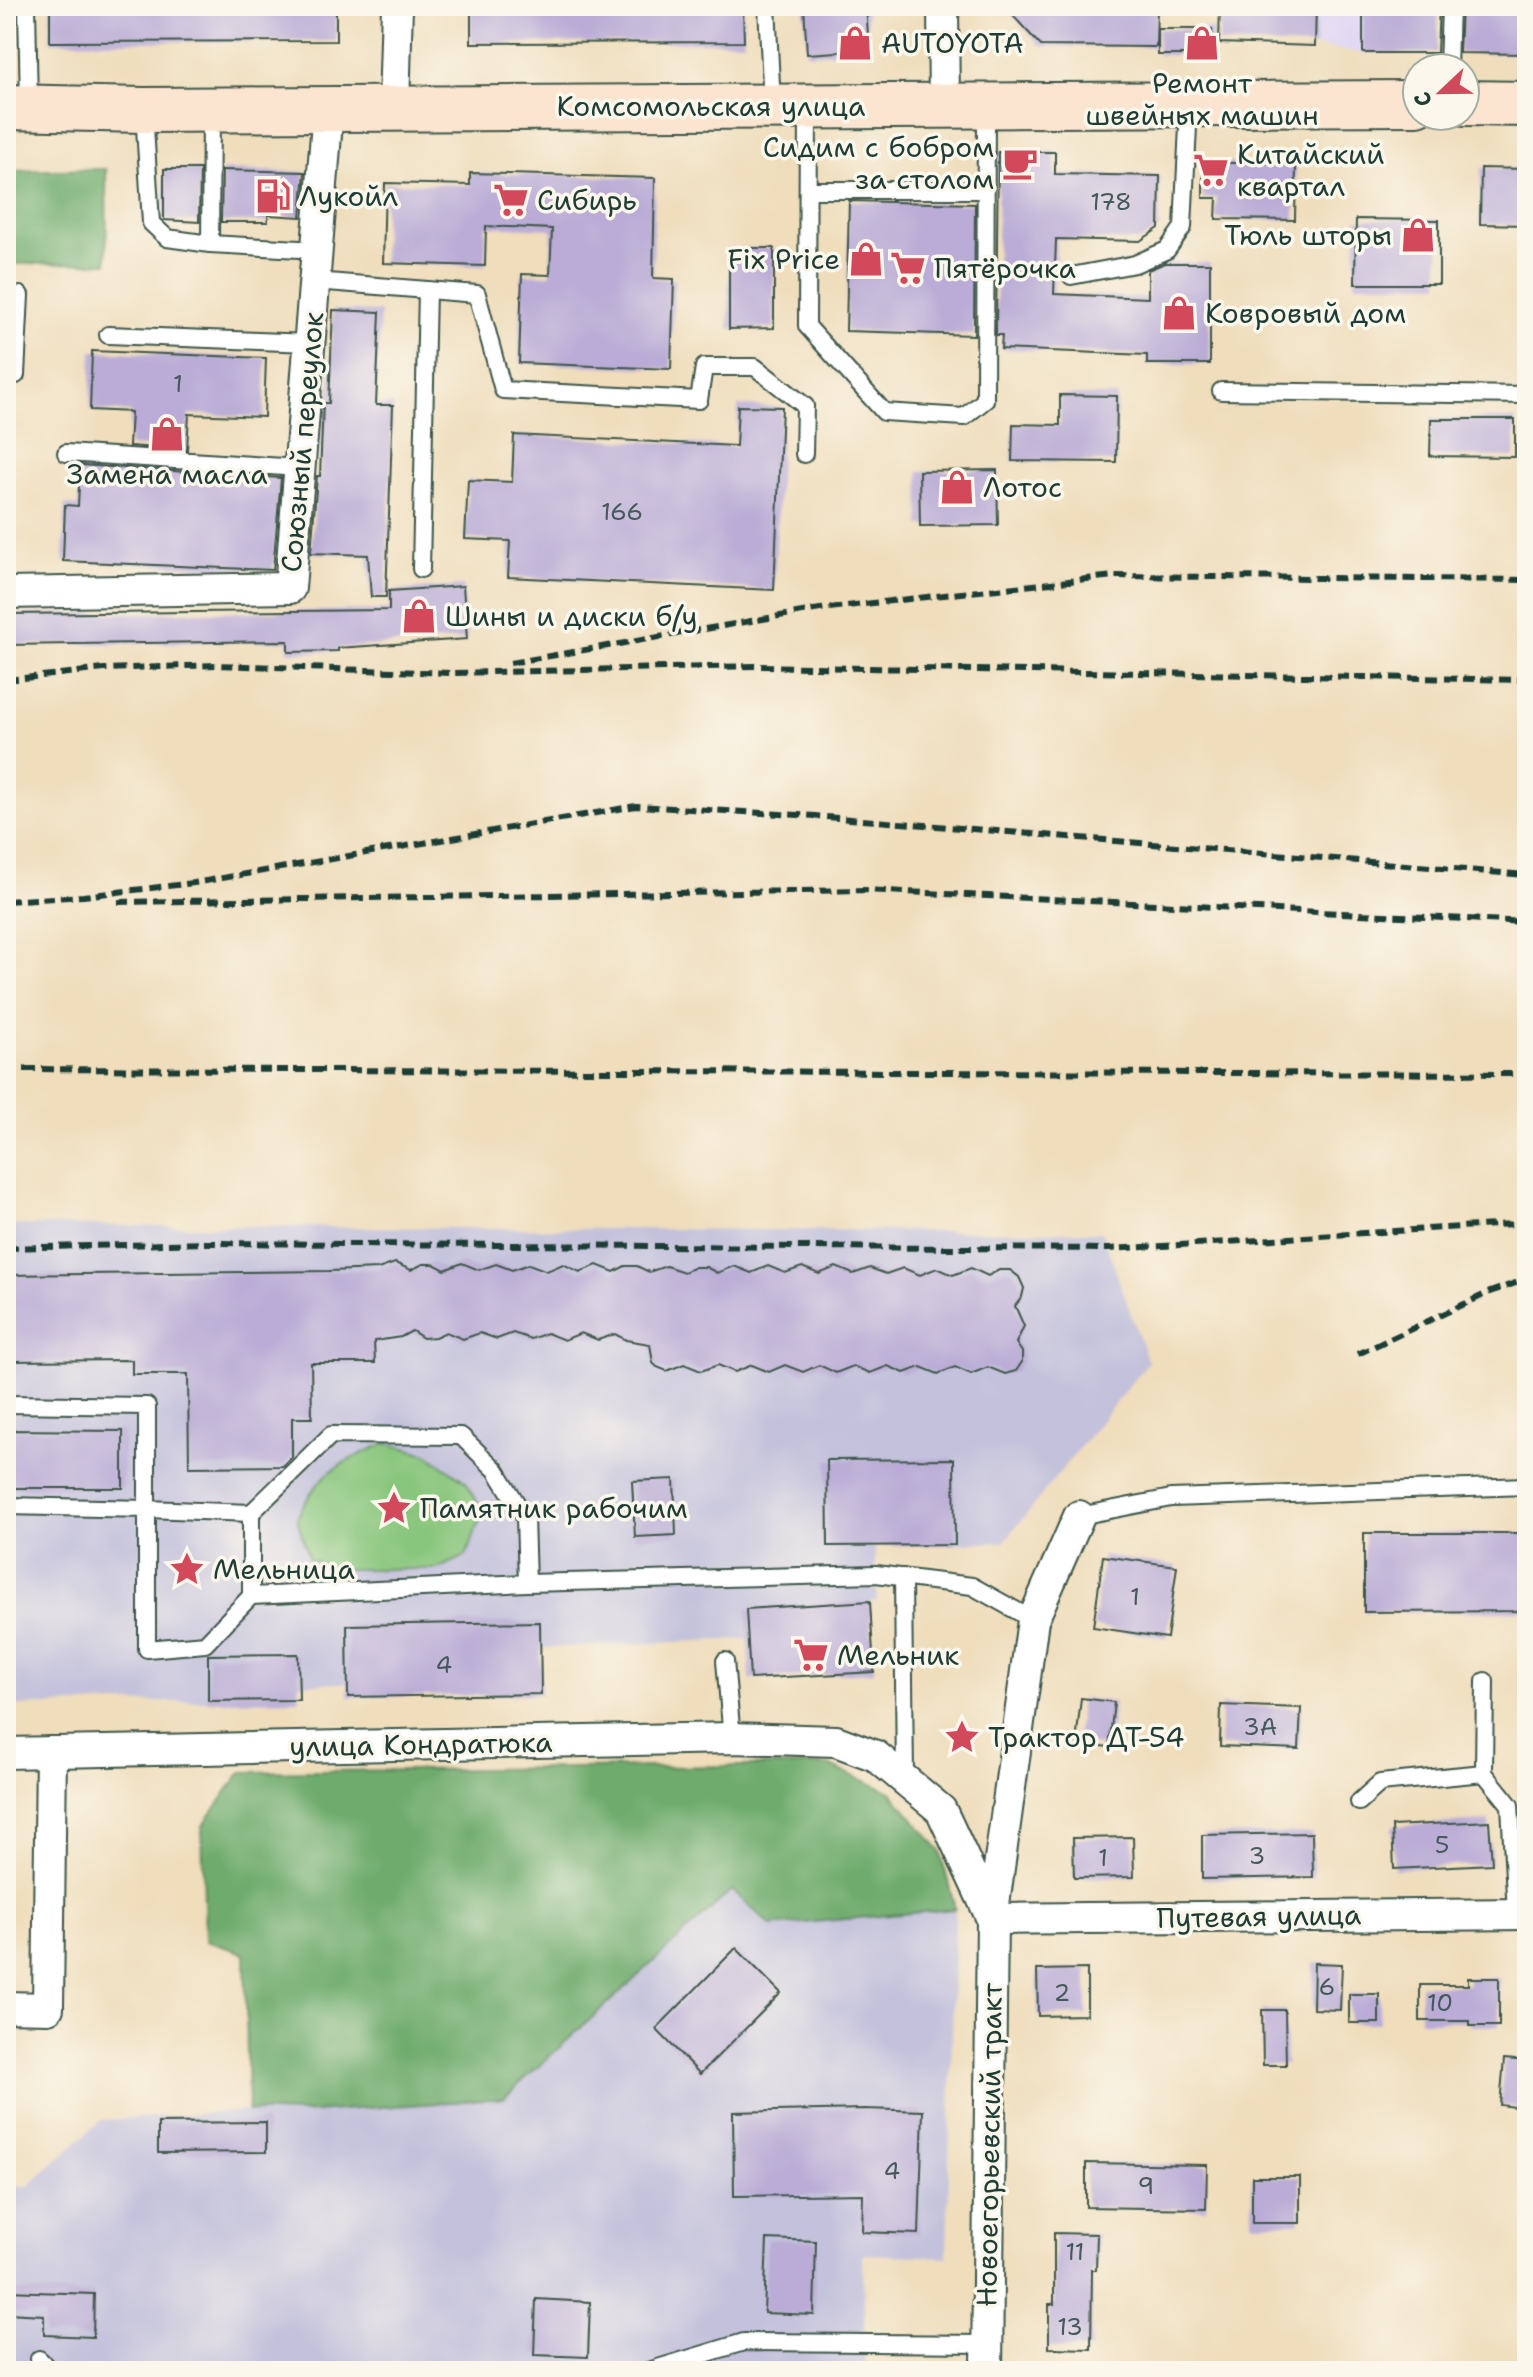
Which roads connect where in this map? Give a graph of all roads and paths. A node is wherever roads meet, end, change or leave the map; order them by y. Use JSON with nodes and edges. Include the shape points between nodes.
{"nodes":[{"id":1,"x":27,"y":6,"type":"edge"},
{"id":2,"x":397,"y":6,"type":"edge"},
{"id":3,"x":767,"y":6,"type":"edge"},
{"id":4,"x":943,"y":6,"type":"edge"},
{"id":5,"x":1450,"y":6,"type":"edge"},
{"id":6,"x":1449,"y":52,"type":"edge"},
{"id":7,"x":1401,"y":103,"type":"edge"},
{"id":8,"x":1481,"y":103,"type":"edge"},
{"id":9,"x":1527,"y":104,"type":"edge"},
{"id":10,"x":1189,"y":105,"type":"junction"},
{"id":11,"x":790,"y":106,"type":"junction"},
{"id":12,"x":965,"y":106,"type":"junction"},
{"id":13,"x":17,"y":107,"type":"edge"},
{"id":14,"x":394,"y":107,"type":"junction"},
{"id":15,"x":211,"y":109,"type":"junction"},
{"id":16,"x":328,"y":109,"type":"junction"},
{"id":17,"x":144,"y":110,"type":"junction"},
{"id":18,"x":808,"y":190,"type":"junction"},
{"id":19,"x":985,"y":190,"type":"junction"},
{"id":20,"x":210,"y":244,"type":"junction"},
{"id":21,"x":318,"y":250,"type":"junction"},
{"id":22,"x":1071,"y":276,"type":"dead end"},
{"id":23,"x":315,"y":281,"type":"junction"},
{"id":24,"x":427,"y":290,"type":"junction"},
{"id":25,"x":20,"y":295,"type":"dead end"},
{"id":26,"x":108,"y":335,"type":"dead end"},
{"id":27,"x":310,"y":343,"type":"junction"},
{"id":28,"x":6,"y":374,"type":"edge"},
{"id":29,"x":1221,"y":391,"type":"dead end"},
{"id":30,"x":1527,"y":395,"type":"edge"},
{"id":31,"x":66,"y":453,"type":"dead end"},
{"id":32,"x":804,"y":454,"type":"dead end"},
{"id":33,"x":300,"y":468,"type":"junction"},
{"id":34,"x":421,"y":569,"type":"dead end"},
{"id":35,"x":6,"y":593,"type":"edge"},
{"id":36,"x":6,"y":1404,"type":"edge"},
{"id":37,"x":1527,"y":1486,"type":"edge"},
{"id":38,"x":6,"y":1506,"type":"edge"},
{"id":39,"x":147,"y":1509,"type":"junction"},
{"id":40,"x":251,"y":1513,"type":"junction"},
{"id":41,"x":1079,"y":1516,"type":"joint"},
{"id":42,"x":903,"y":1577,"type":"junction"},
{"id":43,"x":527,"y":1583,"type":"junction"},
{"id":44,"x":251,"y":1596,"type":"junction"},
{"id":45,"x":1033,"y":1620,"type":"junction"},
{"id":46,"x":725,"y":1661,"type":"dead end"},
{"id":47,"x":1485,"y":1681,"type":"dead end"},
{"id":48,"x":732,"y":1738,"type":"junction"},
{"id":49,"x":836,"y":1741,"type":"joint"},
{"id":50,"x":51,"y":1752,"type":"junction"},
{"id":51,"x":6,"y":1753,"type":"edge"},
{"id":52,"x":1484,"y":1773,"type":"junction"},
{"id":53,"x":905,"y":1779,"type":"junction"},
{"id":54,"x":1359,"y":1802,"type":"dead end"},
{"id":55,"x":1522,"y":1914,"type":"edge"},
{"id":56,"x":992,"y":1919,"type":"junction"},
{"id":57,"x":6,"y":2007,"type":"edge"},
{"id":58,"x":987,"y":2358,"type":"edge"},
{"id":59,"x":648,"y":2371,"type":"edge"}],
"edges":[{"from":1,"to":13,"type":"lane"},
{"from":2,"to":14,"type":"street"},
{"from":3,"to":11,"type":"lane"},
{"from":4,"to":12,"type":"street"},
{"from":5,"to":6,"type":"lane"},
{"from":7,"to":10,"type":"main road","name":"Комсомольская улица"},
{"from":8,"to":9,"type":"main road"},
{"from":10,"to":12,"type":"main road","name":"Комсомольская улица"},
{"from":10,"to":22,"type":"lane","via":[[1183,227],[1167,250],[1135,264]]},
{"from":11,"to":12,"type":"main road","name":"Комсомольская улица"},
{"from":11,"to":14,"type":"main road","name":"Комсомольская улица"},
{"from":11,"to":18,"type":"lane"},
{"from":12,"to":19,"type":"lane"},
{"from":13,"to":17,"type":"main road","name":"Комсомольская улица"},
{"from":14,"to":16,"type":"main road","name":"Комсомольская улица"},
{"from":15,"to":16,"type":"main road","name":"Комсомольская улица"},
{"from":15,"to":17,"type":"main road","name":"Комсомольская улица"},
{"from":15,"to":20,"type":"lane"},
{"from":16,"to":21,"type":"street","name":"Союзный переулок"},
{"from":17,"to":20,"type":"lane","via":[[151,223],[167,238]]},
{"from":18,"to":19,"type":"lane"},
{"from":18,"to":19,"type":"lane","via":[[807,326],[884,412],[964,417],[985,400]]},
{"from":20,"to":21,"type":"lane"},
{"from":21,"to":23,"type":"street","name":"Союзный переулок"},
{"from":23,"to":24,"type":"lane"},
{"from":23,"to":27,"type":"street","name":"Союзный переулок"},
{"from":24,"to":32,"type":"lane","via":[[477,294],[503,390],[699,400],[704,367],[755,367],[805,406]]},
{"from":24,"to":34,"type":"lane"},
{"from":25,"to":28,"type":"lane","via":[[16,375]]},
{"from":26,"to":27,"type":"lane"},
{"from":27,"to":33,"type":"street","name":"Союзный переулок"},
{"from":29,"to":30,"type":"lane"},
{"from":31,"to":33,"type":"lane"},
{"from":33,"to":35,"type":"street","name":"Союзный переулок","via":[[290,588]]},
{"from":36,"to":39,"type":"lane","via":[[147,1406]]},
{"from":37,"to":41,"type":"lane","via":[[1171,1498]]},
{"from":38,"to":39,"type":"lane"},
{"from":39,"to":40,"type":"lane"},
{"from":39,"to":44,"type":"lane","via":[[147,1649],[205,1644]]},
{"from":40,"to":43,"type":"lane","via":[[331,1435],[461,1436],[496,1470],[525,1517]]},
{"from":40,"to":44,"type":"lane"},
{"from":41,"to":45,"type":"street","name":"Новоегорьевский тракт"},
{"from":42,"to":43,"type":"lane"},
{"from":42,"to":45,"type":"lane","via":[[972,1586]]},
{"from":42,"to":53,"type":"lane"},
{"from":43,"to":44,"type":"lane"},
{"from":45,"to":56,"type":"street","name":"Новоегорьевский тракт"},
{"from":46,"to":48,"type":"lane"},
{"from":47,"to":52,"type":"lane"},
{"from":48,"to":49,"type":"street","name":"улица Кондратюка"},
{"from":48,"to":50,"type":"street","name":"улица Кондратюка"},
{"from":49,"to":53,"type":"street","name":"Новоегорьевский тракт","via":[[876,1756]]},
{"from":50,"to":51,"type":"street","name":"улица Кондратюка"},
{"from":50,"to":57,"type":"street","via":[[48,2008]]},
{"from":52,"to":54,"type":"lane","via":[[1380,1783]]},
{"from":52,"to":55,"type":"lane","via":[[1510,1805]]},
{"from":53,"to":56,"type":"street","name":"Новоегорьевский тракт","via":[[941,1810]]},
{"from":55,"to":56,"type":"street","name":"Путевая улица"},
{"from":56,"to":58,"type":"street","name":"Новоегорьевский тракт"},
{"from":58,"to":59,"type":"lane","via":[[744,2342]]}]}
